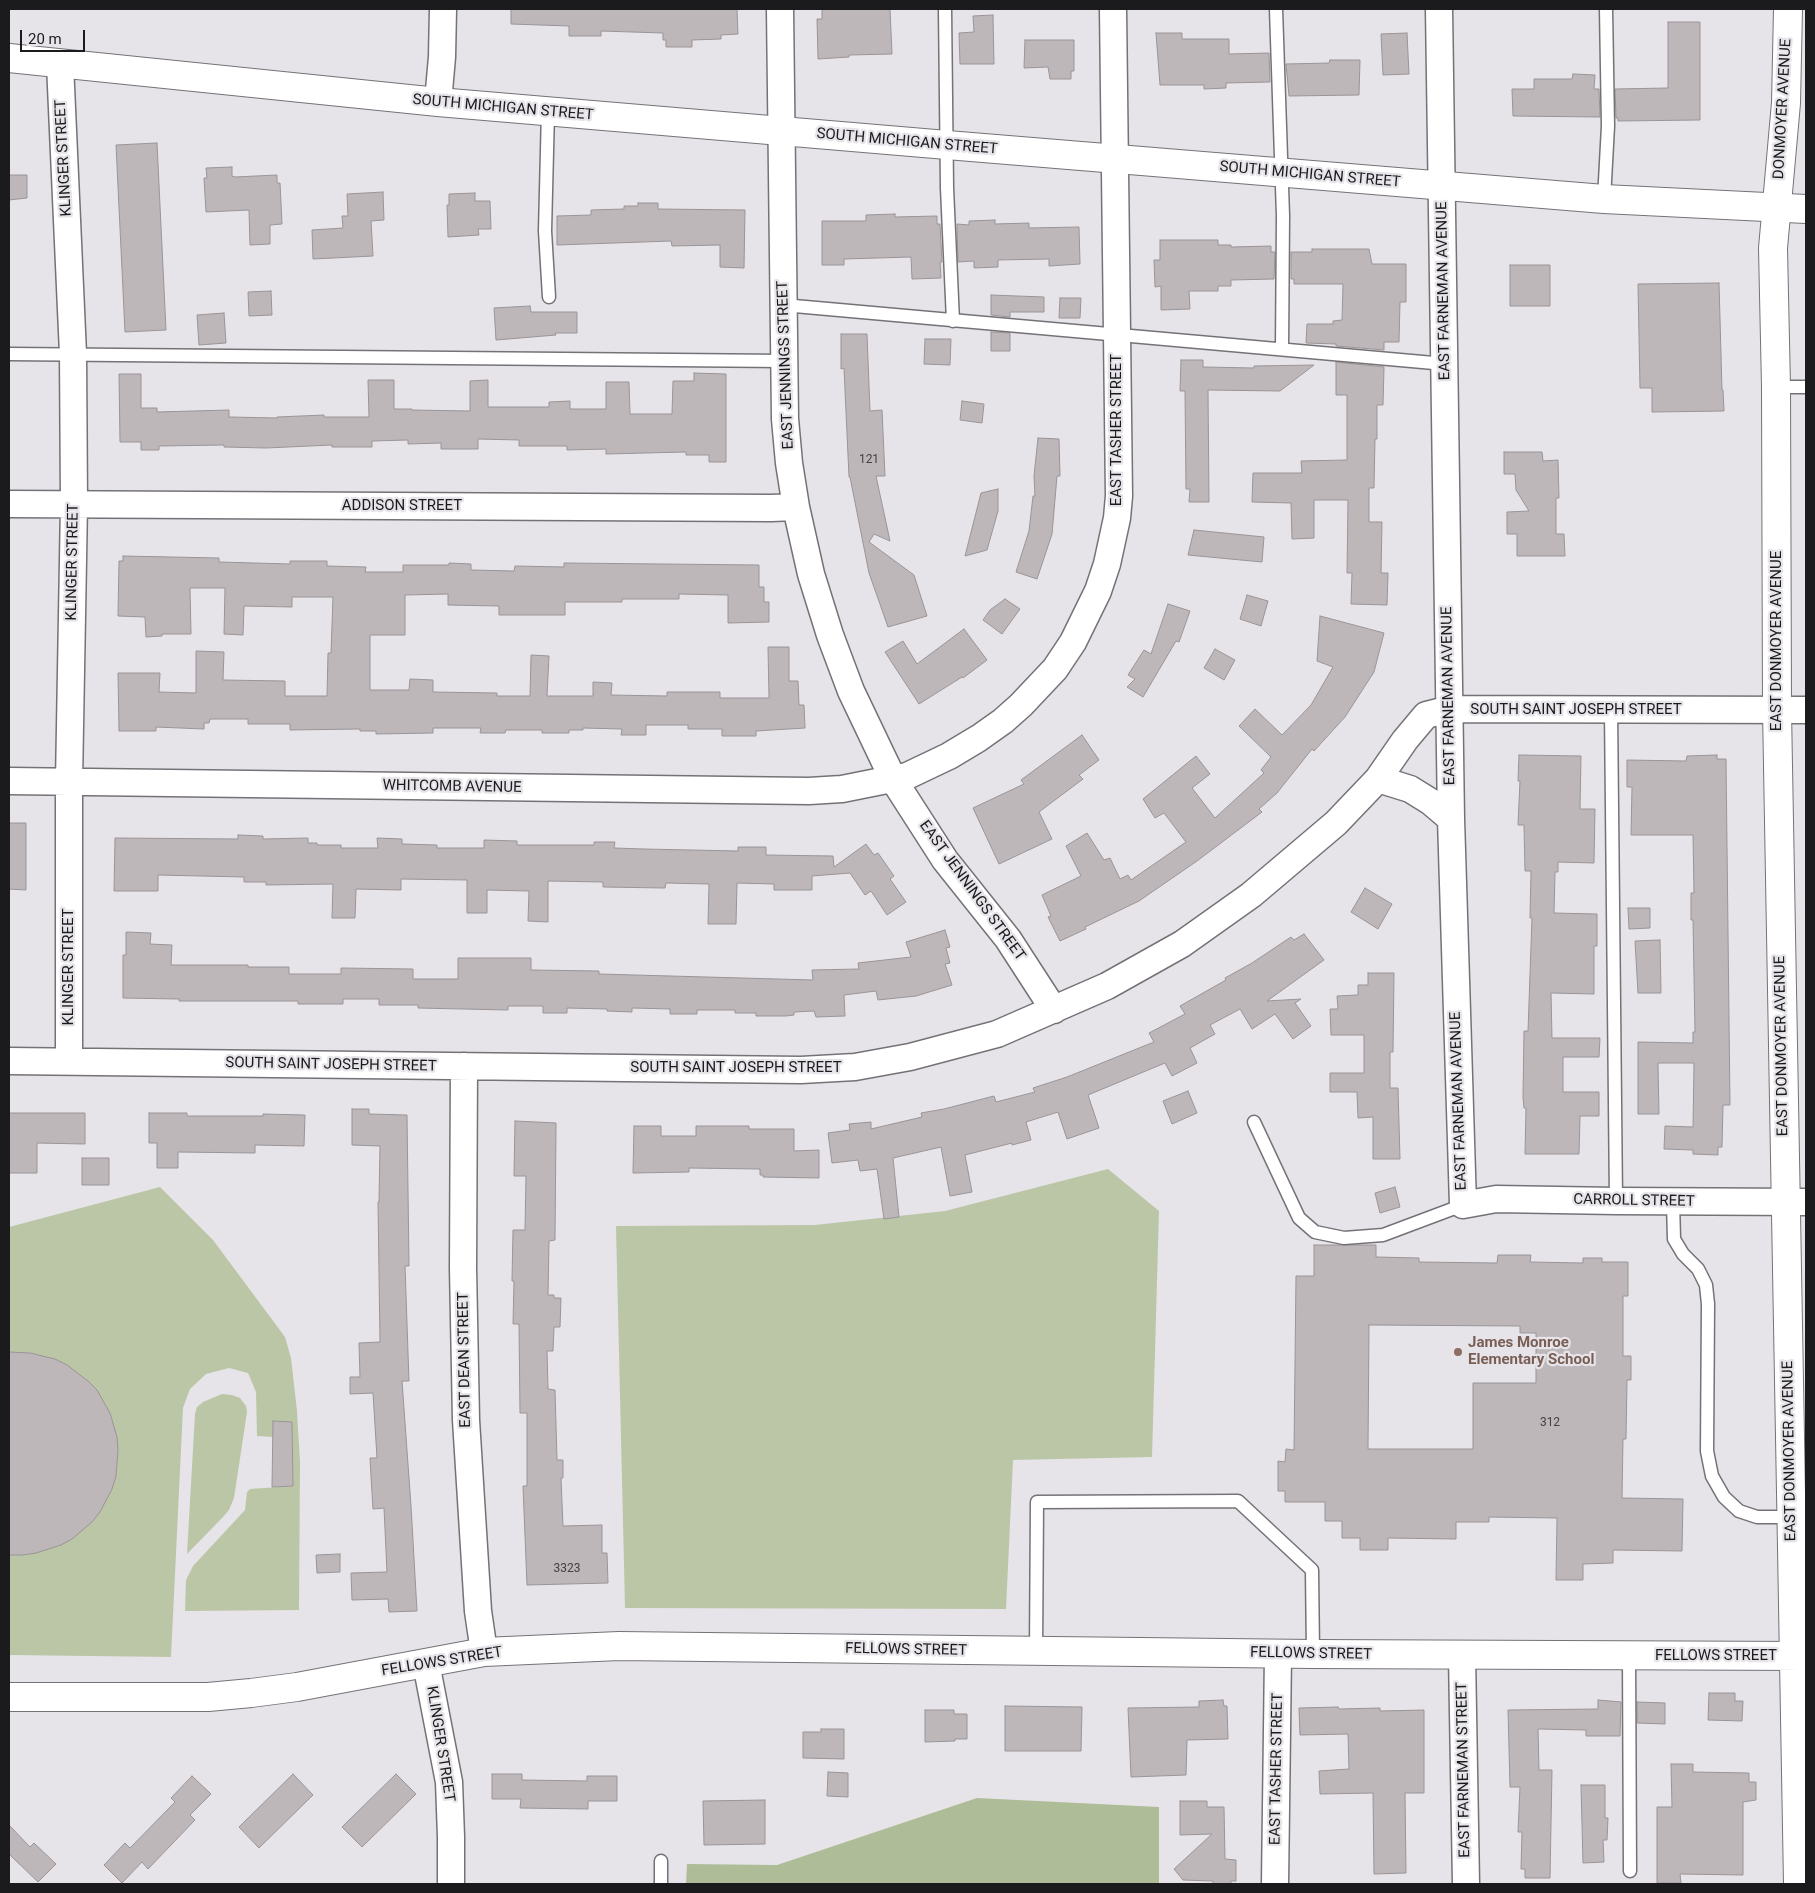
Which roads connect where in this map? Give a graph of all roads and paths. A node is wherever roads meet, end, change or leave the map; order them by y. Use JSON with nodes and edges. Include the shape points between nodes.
{"nodes":[{"id":1,"x":442,"y":9,"type":"edge"},
{"id":2,"x":780,"y":9,"type":"edge"},
{"id":3,"x":945,"y":9,"type":"edge"},
{"id":4,"x":1113,"y":9,"type":"edge"},
{"id":5,"x":1276,"y":9,"type":"edge"},
{"id":6,"x":1439,"y":9,"type":"edge"},
{"id":7,"x":1606,"y":9,"type":"edge"},
{"id":8,"x":1788,"y":9,"type":"edge"},
{"id":9,"x":9,"y":58,"type":"edge"},
{"id":10,"x":60,"y":64,"type":"junction"},
{"id":11,"x":438,"y":102,"type":"junction"},
{"id":12,"x":548,"y":112,"type":"junction"},
{"id":13,"x":781,"y":131,"type":"junction"},
{"id":14,"x":947,"y":145,"type":"junction"},
{"id":15,"x":1116,"y":160,"type":"junction"},
{"id":16,"x":1281,"y":172,"type":"junction"},
{"id":17,"x":1443,"y":186,"type":"junction"},
{"id":18,"x":1604,"y":199,"type":"junction"},
{"id":19,"x":1777,"y":208,"type":"junction"},
{"id":20,"x":1806,"y":209,"type":"edge"},
{"id":21,"x":549,"y":297,"type":"dead end"},
{"id":22,"x":784,"y":305,"type":"junction"},
{"id":23,"x":953,"y":321,"type":"junction"},
{"id":24,"x":1116,"y":334,"type":"junction"},
{"id":25,"x":1282,"y":349,"type":"junction"},
{"id":26,"x":9,"y":354,"type":"edge"},
{"id":27,"x":73,"y":354,"type":"junction"},
{"id":28,"x":784,"y":361,"type":"junction"},
{"id":29,"x":1445,"y":364,"type":"junction"},
{"id":30,"x":1776,"y":387,"type":"junction"},
{"id":31,"x":1806,"y":387,"type":"edge"},
{"id":32,"x":9,"y":504,"type":"edge"},
{"id":33,"x":74,"y":504,"type":"junction"},
{"id":34,"x":796,"y":507,"type":"junction"},
{"id":35,"x":1450,"y":709,"type":"junction"},
{"id":36,"x":1611,"y":710,"type":"junction"},
{"id":37,"x":1776,"y":710,"type":"junction"},
{"id":38,"x":1806,"y":710,"type":"edge"},
{"id":39,"x":893,"y":779,"type":"junction"},
{"id":40,"x":1378,"y":779,"type":"junction"},
{"id":41,"x":9,"y":781,"type":"edge"},
{"id":42,"x":70,"y":782,"type":"junction"},
{"id":43,"x":1451,"y":819,"type":"junction"},
{"id":44,"x":1054,"y":1010,"type":"junction"},
{"id":45,"x":9,"y":1061,"type":"edge"},
{"id":46,"x":69,"y":1062,"type":"junction"},
{"id":47,"x":464,"y":1066,"type":"junction"},
{"id":48,"x":1254,"y":1122,"type":"dead end"},
{"id":49,"x":1616,"y":1201,"type":"junction"},
{"id":50,"x":1673,"y":1202,"type":"junction"},
{"id":51,"x":1796,"y":1202,"type":"edge"},
{"id":52,"x":1462,"y":1206,"type":"junction"},
{"id":53,"x":1791,"y":1517,"type":"junction"},
{"id":54,"x":1036,"y":1651,"type":"junction"},
{"id":55,"x":484,"y":1652,"type":"junction"},
{"id":56,"x":1278,"y":1654,"type":"junction"},
{"id":57,"x":1313,"y":1654,"type":"junction"},
{"id":58,"x":1462,"y":1655,"type":"junction"},
{"id":59,"x":1630,"y":1656,"type":"junction"},
{"id":60,"x":1800,"y":1656,"type":"edge"},
{"id":61,"x":426,"y":1663,"type":"junction"},
{"id":62,"x":9,"y":1697,"type":"edge"},
{"id":63,"x":660,"y":1862,"type":"dead end"},
{"id":64,"x":1630,"y":1871,"type":"dead end"},
{"id":65,"x":451,"y":1884,"type":"edge"},
{"id":66,"x":661,"y":1884,"type":"edge"},
{"id":67,"x":1275,"y":1884,"type":"edge"},
{"id":68,"x":1466,"y":1884,"type":"edge"},
{"id":69,"x":1798,"y":1884,"type":"edge"}],
"edges":[{"from":1,"to":11,"type":"street"},
{"from":2,"to":13,"type":"street","name":"EAST JENNINGS STREET"},
{"from":3,"to":14,"type":"lane"},
{"from":4,"to":15,"type":"street","name":"EAST TASHER STREET"},
{"from":5,"to":16,"type":"lane"},
{"from":6,"to":17,"type":"street","name":"EAST FARNEMAN AVENUE"},
{"from":7,"to":18,"type":"lane","via":[[1608,126]]},
{"from":8,"to":19,"type":"street","name":"DONMOYER AVENUE","via":[[1786,103]]},
{"from":9,"to":10,"type":"street","name":"SOUTH MICHIGAN STREET"},
{"from":10,"to":11,"type":"street","name":"SOUTH MICHIGAN STREET"},
{"from":10,"to":27,"type":"street","name":"KLINGER STREET"},
{"from":11,"to":12,"type":"street","name":"SOUTH MICHIGAN STREET"},
{"from":12,"to":13,"type":"street","name":"SOUTH MICHIGAN STREET"},
{"from":12,"to":21,"type":"lane","via":[[545,231]]},
{"from":13,"to":14,"type":"street","name":"SOUTH MICHIGAN STREET"},
{"from":13,"to":22,"type":"street","name":"EAST JENNINGS STREET"},
{"from":14,"to":15,"type":"street","name":"SOUTH MICHIGAN STREET"},
{"from":14,"to":23,"type":"lane"},
{"from":15,"to":16,"type":"street","name":"SOUTH MICHIGAN STREET"},
{"from":15,"to":24,"type":"street","name":"EAST TASHER STREET"},
{"from":16,"to":17,"type":"street","name":"SOUTH MICHIGAN STREET"},
{"from":16,"to":25,"type":"lane"},
{"from":17,"to":18,"type":"street","name":"SOUTH MICHIGAN STREET"},
{"from":17,"to":29,"type":"street","name":"EAST FARNEMAN AVENUE"},
{"from":18,"to":19,"type":"street","name":"SOUTH MICHIGAN STREET"},
{"from":19,"to":20,"type":"street","name":"SOUTH MICHIGAN STREET"},
{"from":19,"to":30,"type":"street","name":"EAST DONMOYER AVENUE","via":[[1773,248]]},
{"from":22,"to":23,"type":"lane"},
{"from":22,"to":28,"type":"street","name":"EAST JENNINGS STREET"},
{"from":23,"to":24,"type":"lane"},
{"from":24,"to":25,"type":"lane"},
{"from":24,"to":39,"type":"street","name":"EAST TASHER STREET","via":[[1117,518],[1098,591],[1073,642],[1054,669],[1003,721],[949,756],[907,776]]},
{"from":25,"to":29,"type":"lane"},
{"from":26,"to":27,"type":"lane"},
{"from":27,"to":28,"type":"lane"},
{"from":27,"to":33,"type":"street","name":"KLINGER STREET"},
{"from":28,"to":34,"type":"street","name":"EAST JENNINGS STREET","via":[[785,419]]},
{"from":29,"to":35,"type":"street","name":"EAST FARNEMAN AVENUE"},
{"from":30,"to":31,"type":"lane"},
{"from":30,"to":37,"type":"street","name":"EAST DONMOYER AVENUE"},
{"from":32,"to":33,"type":"street","name":"ADDISON STREET"},
{"from":33,"to":34,"type":"street","name":"ADDISON STREET"},
{"from":33,"to":42,"type":"street","name":"KLINGER STREET"},
{"from":34,"to":39,"type":"street","name":"EAST JENNINGS STREET","via":[[811,574],[830,635],[851,691]]},
{"from":35,"to":36,"type":"street","name":"SOUTH SAINT JOSEPH STREET"},
{"from":35,"to":40,"type":"street","name":"SOUTH SAINT JOSEPH STREET","via":[[1426,715]]},
{"from":35,"to":43,"type":"street","name":"EAST FARNEMAN AVENUE"},
{"from":36,"to":37,"type":"street","name":"SOUTH SAINT JOSEPH STREET"},
{"from":36,"to":49,"type":"lane"},
{"from":37,"to":38,"type":"street","name":"SOUTH SAINT JOSEPH STREET"},
{"from":37,"to":51,"type":"street","name":"EAST DONMOYER AVENUE"},
{"from":39,"to":42,"type":"street","name":"WHITCOMB AVENUE","via":[[842,789],[809,791]]},
{"from":39,"to":44,"type":"street","name":"EAST JENNINGS STREET","via":[[945,860],[1008,939]]},
{"from":40,"to":43,"type":"street","via":[[1410,790]]},
{"from":40,"to":44,"type":"street","name":"SOUTH SAINT JOSEPH STREET","via":[[1336,823],[1219,919],[1107,986]]},
{"from":41,"to":42,"type":"street","name":"WHITCOMB AVENUE"},
{"from":42,"to":46,"type":"street","name":"KLINGER STREET"},
{"from":43,"to":52,"type":"street","name":"EAST FARNEMAN AVENUE"},
{"from":44,"to":47,"type":"street","name":"SOUTH SAINT JOSEPH STREET","via":[[964,1044],[855,1067],[801,1070]]},
{"from":45,"to":46,"type":"street","name":"SOUTH SAINT JOSEPH STREET"},
{"from":46,"to":47,"type":"street","name":"SOUTH SAINT JOSEPH STREET"},
{"from":47,"to":55,"type":"street","name":"EAST DEAN STREET","via":[[466,1420],[478,1611]]},
{"from":48,"to":52,"type":"lane","via":[[1300,1218],[1315,1232],[1344,1238],[1383,1235]]},
{"from":49,"to":50,"type":"street","name":"CARROLL STREET"},
{"from":49,"to":52,"type":"street","name":"CARROLL STREET","via":[[1496,1199]]},
{"from":50,"to":51,"type":"street","name":"CARROLL STREET"},
{"from":50,"to":53,"type":"lane","via":[[1674,1239],[1682,1254],[1698,1269],[1706,1285],[1707,1451],[1712,1476],[1724,1497],[1739,1511],[1757,1517]]},
{"from":51,"to":53,"type":"street","name":"EAST DONMOYER AVENUE"},
{"from":53,"to":60,"type":"street","name":"EAST DONMOYER AVENUE"},
{"from":54,"to":55,"type":"street","name":"FELLOWS STREET","via":[[619,1646]]},
{"from":54,"to":56,"type":"street","name":"FELLOWS STREET"},
{"from":54,"to":57,"type":"lane","via":[[1038,1502],[1238,1501],[1312,1570]]},
{"from":55,"to":61,"type":"street","name":"FELLOWS STREET"},
{"from":56,"to":57,"type":"street","name":"FELLOWS STREET"},
{"from":56,"to":67,"type":"street","name":"EAST TASHER STREET"},
{"from":57,"to":58,"type":"street","name":"FELLOWS STREET"},
{"from":58,"to":59,"type":"street","name":"FELLOWS STREET"},
{"from":58,"to":68,"type":"street","name":"EAST FARNEMAN STREET"},
{"from":59,"to":60,"type":"street","name":"FELLOWS STREET"},
{"from":59,"to":64,"type":"lane"},
{"from":60,"to":69,"type":"street","name":"EAST DONMOYER AVENUE"},
{"from":61,"to":62,"type":"street","name":"FELLOWS STREET","via":[[297,1687],[225,1696]]},
{"from":61,"to":65,"type":"street","name":"KLINGER STREET","via":[[449,1782]]},
{"from":63,"to":66,"type":"lane"}]}
